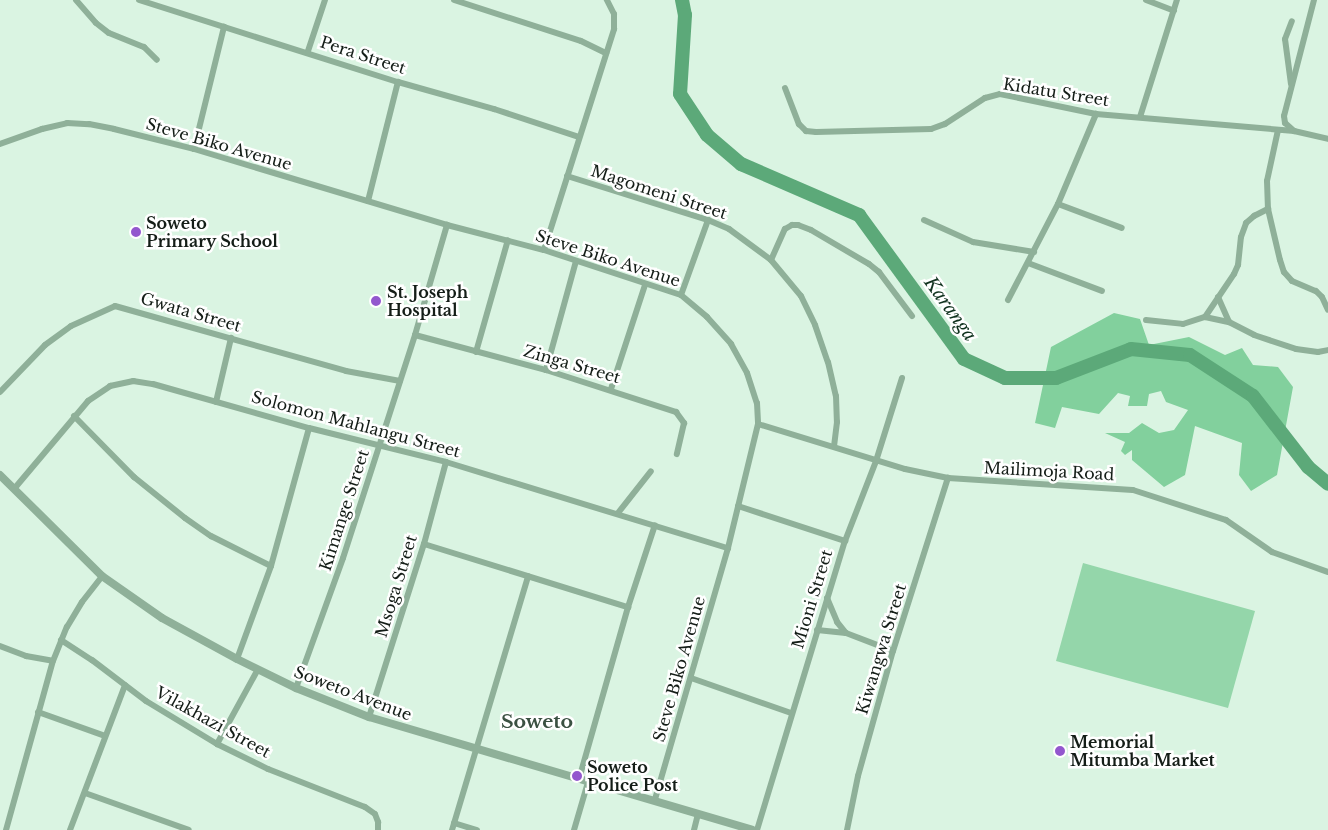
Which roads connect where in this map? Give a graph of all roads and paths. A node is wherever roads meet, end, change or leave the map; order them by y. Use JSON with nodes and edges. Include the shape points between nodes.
{"nodes":[{"id":1,"x":76,"y":0,"type":"edge"},
{"id":2,"x":139,"y":0,"type":"edge"},
{"id":3,"x":325,"y":0,"type":"edge"},
{"id":4,"x":454,"y":0,"type":"edge"},
{"id":5,"x":607,"y":0,"type":"edge"},
{"id":6,"x":1146,"y":0,"type":"edge"},
{"id":7,"x":1177,"y":0,"type":"edge"},
{"id":8,"x":1314,"y":0,"type":"edge"},
{"id":9,"x":1174,"y":11,"type":"junction"},
{"id":10,"x":1292,"y":22,"type":"dead end"},
{"id":11,"x":224,"y":27,"type":"junction"},
{"id":12,"x":308,"y":51,"type":"junction"},
{"id":13,"x":606,"y":52,"type":"junction"},
{"id":14,"x":156,"y":60,"type":"dead end"},
{"id":15,"x":398,"y":82,"type":"junction"},
{"id":16,"x":1291,"y":87,"type":"junction"},
{"id":17,"x":785,"y":88,"type":"dead end"},
{"id":18,"x":1096,"y":114,"type":"junction"},
{"id":19,"x":1140,"y":117,"type":"junction"},
{"id":20,"x":1278,"y":130,"type":"junction"},
{"id":21,"x":1294,"y":131,"type":"junction"},
{"id":22,"x":578,"y":137,"type":"junction"},
{"id":23,"x":1328,"y":138,"type":"edge"},
{"id":24,"x":0,"y":144,"type":"edge"},
{"id":25,"x":194,"y":149,"type":"junction"},
{"id":26,"x":567,"y":176,"type":"junction"},
{"id":27,"x":368,"y":201,"type":"junction"},
{"id":28,"x":1058,"y":204,"type":"junction"},
{"id":29,"x":1268,"y":208,"type":"junction"},
{"id":30,"x":708,"y":220,"type":"junction"},
{"id":31,"x":924,"y":220,"type":"dead end"},
{"id":32,"x":447,"y":225,"type":"junction"},
{"id":33,"x":1122,"y":228,"type":"dead end"},
{"id":34,"x":508,"y":240,"type":"junction"},
{"id":35,"x":544,"y":250,"type":"junction"},
{"id":36,"x":1034,"y":252,"type":"junction"},
{"id":37,"x":771,"y":260,"type":"junction"},
{"id":38,"x":576,"y":261,"type":"junction"},
{"id":39,"x":1028,"y":263,"type":"junction"},
{"id":40,"x":645,"y":284,"type":"junction"},
{"id":41,"x":1102,"y":291,"type":"dead end"},
{"id":42,"x":681,"y":295,"type":"junction"},
{"id":43,"x":1218,"y":297,"type":"junction"},
{"id":44,"x":1008,"y":300,"type":"dead end"},
{"id":45,"x":1328,"y":310,"type":"edge"},
{"id":46,"x":912,"y":316,"type":"dead end"},
{"id":47,"x":1205,"y":317,"type":"junction"},
{"id":48,"x":1146,"y":320,"type":"dead end"},
{"id":49,"x":1229,"y":322,"type":"junction"},
{"id":50,"x":415,"y":335,"type":"junction"},
{"id":51,"x":231,"y":338,"type":"junction"},
{"id":52,"x":1328,"y":350,"type":"edge"},
{"id":53,"x":476,"y":352,"type":"junction"},
{"id":54,"x":546,"y":370,"type":"junction"},
{"id":55,"x":902,"y":378,"type":"dead end"},
{"id":56,"x":400,"y":381,"type":"junction"},
{"id":57,"x":611,"y":390,"type":"junction"},
{"id":58,"x":0,"y":392,"type":"edge"},
{"id":59,"x":216,"y":402,"type":"junction"},
{"id":60,"x":74,"y":416,"type":"junction"},
{"id":61,"x":758,"y":424,"type":"junction"},
{"id":62,"x":309,"y":428,"type":"junction"},
{"id":63,"x":379,"y":446,"type":"junction"},
{"id":64,"x":834,"y":446,"type":"junction"},
{"id":65,"x":677,"y":454,"type":"dead end"},
{"id":66,"x":876,"y":461,"type":"junction"},
{"id":67,"x":446,"y":462,"type":"junction"},
{"id":68,"x":652,"y":471,"type":"dead end"},
{"id":69,"x":0,"y":475,"type":"edge"},
{"id":70,"x":948,"y":478,"type":"junction"},
{"id":71,"x":14,"y":489,"type":"junction"},
{"id":72,"x":738,"y":506,"type":"junction"},
{"id":73,"x":618,"y":513,"type":"junction"},
{"id":74,"x":655,"y":525,"type":"junction"},
{"id":75,"x":845,"y":541,"type":"junction"},
{"id":76,"x":424,"y":544,"type":"junction"},
{"id":77,"x":728,"y":548,"type":"junction"},
{"id":78,"x":270,"y":566,"type":"junction"},
{"id":79,"x":1328,"y":572,"type":"edge"},
{"id":80,"x":102,"y":576,"type":"junction"},
{"id":81,"x":528,"y":576,"type":"junction"},
{"id":82,"x":827,"y":598,"type":"junction"},
{"id":83,"x":628,"y":607,"type":"junction"},
{"id":84,"x":817,"y":630,"type":"junction"},
{"id":85,"x":846,"y":633,"type":"junction"},
{"id":86,"x":61,"y":640,"type":"junction"},
{"id":87,"x":0,"y":646,"type":"edge"},
{"id":88,"x":893,"y":651,"type":"junction"},
{"id":89,"x":237,"y":659,"type":"junction"},
{"id":90,"x":53,"y":660,"type":"junction"},
{"id":91,"x":258,"y":669,"type":"junction"},
{"id":92,"x":691,"y":678,"type":"junction"},
{"id":93,"x":126,"y":685,"type":"junction"},
{"id":94,"x":296,"y":688,"type":"junction"},
{"id":95,"x":38,"y":712,"type":"junction"},
{"id":96,"x":791,"y":713,"type":"junction"},
{"id":97,"x":369,"y":717,"type":"junction"},
{"id":98,"x":105,"y":736,"type":"junction"},
{"id":99,"x":217,"y":744,"type":"junction"},
{"id":100,"x":477,"y":750,"type":"junction"},
{"id":101,"x":579,"y":779,"type":"junction"},
{"id":102,"x":588,"y":782,"type":"junction"},
{"id":103,"x":85,"y":793,"type":"junction"},
{"id":104,"x":655,"y":800,"type":"junction"},
{"id":105,"x":698,"y":814,"type":"junction"},
{"id":106,"x":454,"y":823,"type":"junction"},
{"id":107,"x":6,"y":830,"type":"edge"},
{"id":108,"x":70,"y":830,"type":"edge"},
{"id":109,"x":190,"y":830,"type":"edge"},
{"id":110,"x":378,"y":830,"type":"edge"},
{"id":111,"x":452,"y":830,"type":"edge"},
{"id":112,"x":477,"y":830,"type":"edge"},
{"id":113,"x":574,"y":830,"type":"edge"},
{"id":114,"x":694,"y":830,"type":"edge"},
{"id":115,"x":752,"y":830,"type":"edge"},
{"id":116,"x":757,"y":830,"type":"edge"},
{"id":117,"x":847,"y":830,"type":"edge"}],
"edges":[{"from":1,"to":14,"type":"street","via":[[109,33],[144,47]]},
{"from":2,"to":11,"type":"street","name":"Pera Street"},
{"from":3,"to":12,"type":"street"},
{"from":4,"to":13,"type":"street","via":[[582,41]]},
{"from":5,"to":13,"type":"street","via":[[614,14],[614,29]]},
{"from":6,"to":9,"type":"street"},
{"from":7,"to":9,"type":"street"},
{"from":8,"to":16,"type":"street"},
{"from":9,"to":19,"type":"street"},
{"from":10,"to":16,"type":"street","via":[[1285,39]]},
{"from":11,"to":12,"type":"street","name":"Pera Street"},
{"from":11,"to":25,"type":"street"},
{"from":12,"to":15,"type":"street","name":"Pera Street"},
{"from":13,"to":22,"type":"street"},
{"from":15,"to":22,"type":"street","name":"Pera Street","via":[[494,108]]},
{"from":15,"to":27,"type":"street"},
{"from":16,"to":21,"type":"street","via":[[1284,116],[1285,123]]},
{"from":17,"to":18,"type":"street","name":"Kidatu Street","via":[[799,124],[806,131],[816,132],[931,129],[945,124],[985,98],[1000,94]]},
{"from":18,"to":19,"type":"street","name":"Kidatu Street"},
{"from":18,"to":28,"type":"street"},
{"from":19,"to":20,"type":"street","name":"Kidatu Street"},
{"from":20,"to":21,"type":"street","name":"Kidatu Street"},
{"from":20,"to":29,"type":"street","via":[[1267,181]]},
{"from":21,"to":23,"type":"street","name":"Kidatu Street"},
{"from":22,"to":26,"type":"street"},
{"from":24,"to":25,"type":"street","name":"Steve Biko Avenue","via":[[67,123],[114,129]]},
{"from":25,"to":27,"type":"street","name":"Steve Biko Avenue"},
{"from":26,"to":30,"type":"street","name":"Magomeni Street"},
{"from":26,"to":35,"type":"street"},
{"from":27,"to":32,"type":"street","name":"Steve Biko Avenue"},
{"from":28,"to":33,"type":"street"},
{"from":28,"to":36,"type":"street"},
{"from":29,"to":43,"type":"street","via":[[1246,223],[1238,264]]},
{"from":29,"to":45,"type":"street","via":[[1284,272],[1292,281],[1316,291]]},
{"from":30,"to":37,"type":"street","name":"Magomeni Street","via":[[729,229]]},
{"from":30,"to":42,"type":"street"},
{"from":31,"to":36,"type":"street","via":[[973,242]]},
{"from":32,"to":34,"type":"street","name":"Steve Biko Avenue"},
{"from":32,"to":50,"type":"street","name":"Kimange Street"},
{"from":34,"to":35,"type":"street","name":"Steve Biko Avenue"},
{"from":34,"to":53,"type":"street"},
{"from":35,"to":38,"type":"street","name":"Steve Biko Avenue"},
{"from":36,"to":39,"type":"street"},
{"from":37,"to":46,"type":"street","via":[[785,229],[792,225],[811,230],[869,264]]},
{"from":37,"to":64,"type":"street","name":"Magomeni Street","via":[[800,296],[828,362],[836,396]]},
{"from":38,"to":40,"type":"street","name":"Steve Biko Avenue"},
{"from":38,"to":54,"type":"street"},
{"from":39,"to":41,"type":"street"},
{"from":39,"to":44,"type":"street"},
{"from":40,"to":42,"type":"street","name":"Steve Biko Avenue"},
{"from":40,"to":57,"type":"street"},
{"from":42,"to":61,"type":"street","name":"Steve Biko Avenue","via":[[731,344],[758,403]]},
{"from":43,"to":47,"type":"street"},
{"from":43,"to":49,"type":"street"},
{"from":47,"to":48,"type":"street","via":[[1183,324]]},
{"from":47,"to":49,"type":"street"},
{"from":49,"to":52,"type":"street","via":[[1254,335],[1296,349]]},
{"from":50,"to":53,"type":"street","name":"Zinga Street"},
{"from":50,"to":56,"type":"street","name":"Kimange Street"},
{"from":51,"to":56,"type":"street","name":"Gwata Street","via":[[339,369]]},
{"from":51,"to":58,"type":"street","name":"Gwata Street","via":[[115,306],[71,326],[45,346]]},
{"from":51,"to":59,"type":"street"},
{"from":53,"to":54,"type":"street","name":"Zinga Street"},
{"from":54,"to":57,"type":"street","name":"Zinga Street"},
{"from":55,"to":66,"type":"street","name":"Mioni Street"},
{"from":56,"to":63,"type":"street","name":"Kimange Street"},
{"from":57,"to":65,"type":"street","name":"Zinga Street","via":[[676,412],[684,423]]},
{"from":59,"to":60,"type":"street","name":"Solomon Mahlangu Street","via":[[133,380],[110,386],[88,401]]},
{"from":59,"to":62,"type":"street","name":"Solomon Mahlangu Street"},
{"from":60,"to":71,"type":"street","name":"Solomon Mahlangu Street"},
{"from":60,"to":78,"type":"street","via":[[134,477],[185,518],[211,536]]},
{"from":61,"to":64,"type":"street","name":"Mailimoja Road"},
{"from":61,"to":72,"type":"street","name":"Steve Biko Avenue"},
{"from":62,"to":63,"type":"street","name":"Solomon Mahlangu Street"},
{"from":62,"to":78,"type":"street"},
{"from":63,"to":67,"type":"street","name":"Solomon Mahlangu Street"},
{"from":63,"to":94,"type":"street","name":"Kimange Street"},
{"from":64,"to":66,"type":"street","name":"Mailimoja Road"},
{"from":66,"to":70,"type":"street","name":"Mailimoja Road"},
{"from":66,"to":75,"type":"street","name":"Mioni Street"},
{"from":67,"to":73,"type":"street","name":"Solomon Mahlangu Street"},
{"from":67,"to":76,"type":"street","name":"Msoga Street"},
{"from":68,"to":73,"type":"street"},
{"from":69,"to":71,"type":"street","name":"Soweto Avenue"},
{"from":70,"to":79,"type":"street","name":"Mailimoja Road","via":[[1133,490],[1226,520],[1272,552]]},
{"from":70,"to":88,"type":"street","name":"Kiwangwa Street"},
{"from":71,"to":80,"type":"street","name":"Soweto Avenue"},
{"from":72,"to":75,"type":"street"},
{"from":72,"to":77,"type":"street","name":"Steve Biko Avenue"},
{"from":73,"to":74,"type":"street","name":"Solomon Mahlangu Street"},
{"from":74,"to":77,"type":"street","name":"Solomon Mahlangu Street"},
{"from":74,"to":83,"type":"street"},
{"from":75,"to":82,"type":"street","name":"Mioni Street"},
{"from":76,"to":81,"type":"street"},
{"from":76,"to":97,"type":"street","name":"Msoga Street"},
{"from":77,"to":92,"type":"street","name":"Steve Biko Avenue"},
{"from":78,"to":89,"type":"street"},
{"from":80,"to":86,"type":"street","via":[[82,602]]},
{"from":80,"to":89,"type":"street","name":"Soweto Avenue","via":[[162,618]]},
{"from":81,"to":83,"type":"street"},
{"from":81,"to":100,"type":"street"},
{"from":82,"to":84,"type":"street","name":"Mioni Street"},
{"from":82,"to":85,"type":"street","via":[[837,622]]},
{"from":83,"to":101,"type":"street"},
{"from":84,"to":85,"type":"street"},
{"from":84,"to":96,"type":"street","name":"Mioni Street"},
{"from":85,"to":88,"type":"street"},
{"from":86,"to":90,"type":"street"},
{"from":86,"to":93,"type":"street","name":"Vilakhazi Street"},
{"from":87,"to":90,"type":"street","via":[[26,656]]},
{"from":88,"to":117,"type":"street","name":"Kiwangwa Street","via":[[860,768]]},
{"from":89,"to":91,"type":"street","name":"Soweto Avenue"},
{"from":90,"to":95,"type":"street"},
{"from":91,"to":94,"type":"street","name":"Soweto Avenue"},
{"from":91,"to":99,"type":"street"},
{"from":92,"to":96,"type":"street"},
{"from":92,"to":104,"type":"street","name":"Steve Biko Avenue"},
{"from":93,"to":98,"type":"street"},
{"from":93,"to":99,"type":"street","name":"Vilakhazi Street","via":[[146,701]]},
{"from":94,"to":97,"type":"street","name":"Soweto Avenue"},
{"from":95,"to":98,"type":"street"},
{"from":95,"to":107,"type":"street"},
{"from":96,"to":116,"type":"street","name":"Mioni Street"},
{"from":97,"to":100,"type":"street","name":"Soweto Avenue"},
{"from":98,"to":103,"type":"street"},
{"from":99,"to":110,"type":"street","name":"Vilakhazi Street","via":[[268,769],[365,807],[375,814]]},
{"from":100,"to":101,"type":"street","name":"Soweto Avenue"},
{"from":100,"to":106,"type":"street"},
{"from":101,"to":102,"type":"street","name":"Soweto Avenue"},
{"from":102,"to":104,"type":"street","name":"Soweto Avenue"},
{"from":102,"to":113,"type":"street"},
{"from":103,"to":108,"type":"street"},
{"from":103,"to":109,"type":"street"},
{"from":104,"to":105,"type":"street","name":"Soweto Avenue"},
{"from":105,"to":114,"type":"street"},
{"from":105,"to":115,"type":"street","name":"Soweto Avenue"},
{"from":106,"to":111,"type":"street"},
{"from":106,"to":112,"type":"street"}]}
